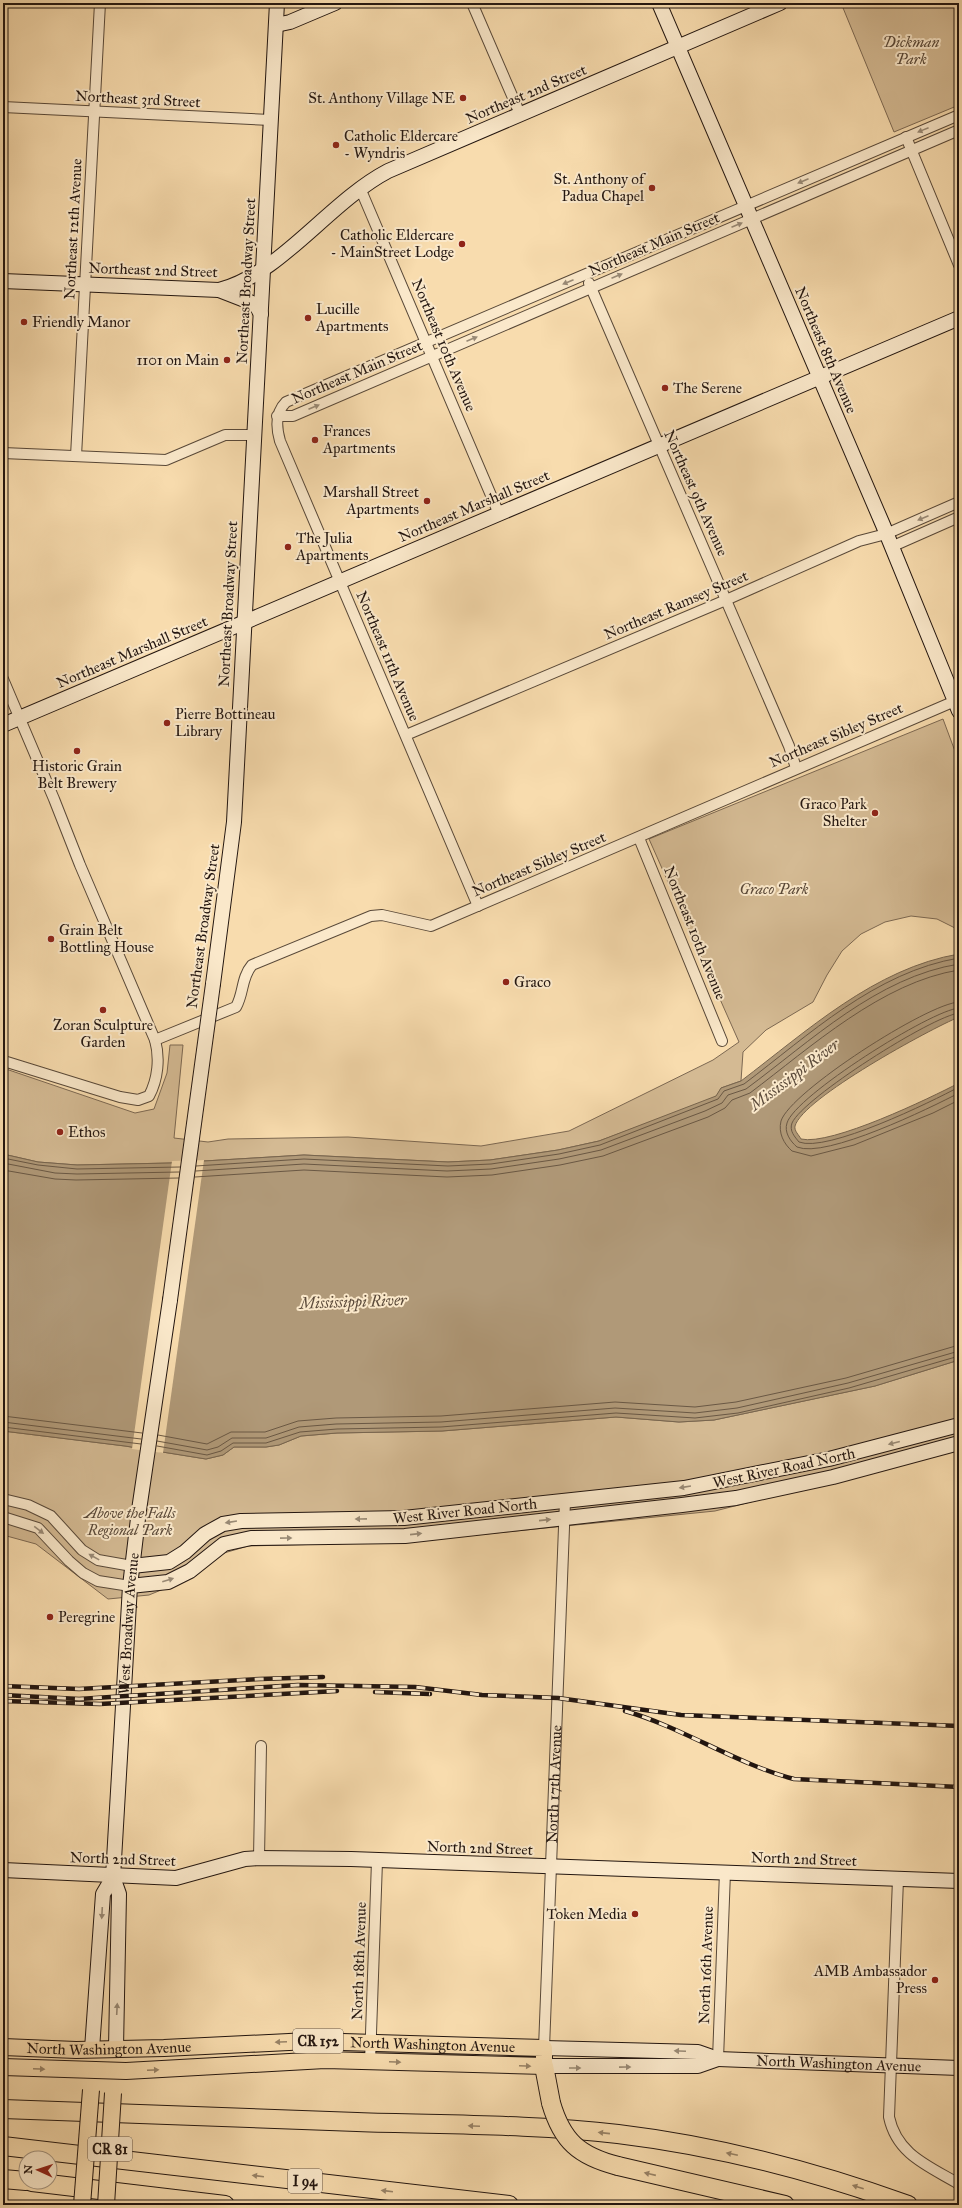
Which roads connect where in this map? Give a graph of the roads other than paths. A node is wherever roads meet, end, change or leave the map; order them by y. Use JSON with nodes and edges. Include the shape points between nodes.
{"nodes":[{"id":1,"x":100,"y":3,"type":"edge"},
{"id":2,"x":277,"y":3,"type":"edge"},
{"id":3,"x":335,"y":3,"type":"edge"},
{"id":4,"x":472,"y":3,"type":"edge"},
{"id":5,"x":659,"y":3,"type":"edge"},
{"id":6,"x":780,"y":3,"type":"edge"},
{"id":7,"x":276,"y":25,"type":"junction"},
{"id":8,"x":678,"y":46,"type":"junction"},
{"id":9,"x":3,"y":107,"type":"edge"},
{"id":10,"x":94,"y":112,"type":"junction"},
{"id":11,"x":520,"y":114,"type":"junction"},
{"id":12,"x":959,"y":115,"type":"edge"},
{"id":13,"x":272,"y":120,"type":"junction"},
{"id":14,"x":959,"y":130,"type":"edge"},
{"id":15,"x":906,"y":136,"type":"junction"},
{"id":16,"x":911,"y":151,"type":"junction"},
{"id":17,"x":360,"y":188,"type":"junction"},
{"id":18,"x":745,"y":205,"type":"junction"},
{"id":19,"x":751,"y":219,"type":"junction"},
{"id":20,"x":959,"y":265,"type":"edge"},
{"id":21,"x":264,"y":269,"type":"junction"},
{"id":22,"x":586,"y":274,"type":"junction"},
{"id":23,"x":3,"y":281,"type":"edge"},
{"id":24,"x":85,"y":285,"type":"junction"},
{"id":25,"x":591,"y":287,"type":"junction"},
{"id":26,"x":219,"y":290,"type":"junction"},
{"id":27,"x":261,"y":314,"type":"junction"},
{"id":28,"x":959,"y":318,"type":"edge"},
{"id":29,"x":427,"y":343,"type":"junction"},
{"id":30,"x":432,"y":356,"type":"junction"},
{"id":31,"x":819,"y":379,"type":"junction"},
{"id":32,"x":277,"y":416,"type":"junction"},
{"id":33,"x":255,"y":435,"type":"junction"},
{"id":34,"x":659,"y":447,"type":"junction"},
{"id":35,"x":3,"y":453,"type":"edge"},
{"id":36,"x":76,"y":456,"type":"junction"},
{"id":37,"x":959,"y":502,"type":"edge"},
{"id":38,"x":499,"y":514,"type":"junction"},
{"id":39,"x":959,"y":517,"type":"edge"},
{"id":40,"x":889,"y":540,"type":"junction"},
{"id":41,"x":340,"y":583,"type":"junction"},
{"id":42,"x":726,"y":600,"type":"junction"},
{"id":43,"x":245,"y":624,"type":"junction"},
{"id":44,"x":3,"y":679,"type":"edge"},
{"id":45,"x":957,"y":706,"type":"edge"},
{"id":46,"x":20,"y":718,"type":"junction"},
{"id":47,"x":3,"y":725,"type":"edge"},
{"id":48,"x":406,"y":735,"type":"junction"},
{"id":49,"x":796,"y":768,"type":"junction"},
{"id":50,"x":639,"y":838,"type":"junction"},
{"id":51,"x":478,"y":906,"type":"junction"},
{"id":52,"x":155,"y":1040,"type":"junction"},
{"id":53,"x":722,"y":1040,"type":"dead end"},
{"id":54,"x":7,"y":1062,"type":"dead end"},
{"id":55,"x":170,"y":1300,"type":"joint"},
{"id":56,"x":959,"y":1425,"type":"edge"},
{"id":57,"x":913,"y":1439,"type":"junction"},
{"id":58,"x":959,"y":1443,"type":"edge"},
{"id":59,"x":917,"y":1456,"type":"junction"},
{"id":60,"x":3,"y":1500,"type":"edge"},
{"id":61,"x":565,"y":1501,"type":"junction"},
{"id":62,"x":3,"y":1517,"type":"edge"},
{"id":63,"x":565,"y":1518,"type":"junction"},
{"id":64,"x":132,"y":1566,"type":"junction"},
{"id":65,"x":130,"y":1586,"type":"junction"},
{"id":66,"x":261,"y":1746,"type":"dead end"},
{"id":67,"x":259,"y":1858,"type":"junction"},
{"id":68,"x":377,"y":1861,"type":"junction"},
{"id":69,"x":551,"y":1868,"type":"junction"},
{"id":70,"x":3,"y":1870,"type":"edge"},
{"id":71,"x":725,"y":1872,"type":"junction"},
{"id":72,"x":113,"y":1877,"type":"junction"},
{"id":73,"x":898,"y":1879,"type":"junction"},
{"id":74,"x":959,"y":1881,"type":"edge"},
{"id":75,"x":371,"y":2041,"type":"junction"},
{"id":76,"x":3,"y":2047,"type":"edge"},
{"id":77,"x":544,"y":2048,"type":"junction"},
{"id":78,"x":115,"y":2059,"type":"junction"},
{"id":79,"x":718,"y":2059,"type":"junction"},
{"id":80,"x":92,"y":2060,"type":"junction"},
{"id":81,"x":370,"y":2062,"type":"junction"},
{"id":82,"x":544,"y":2066,"type":"junction"},
{"id":83,"x":890,"y":2066,"type":"junction"},
{"id":84,"x":3,"y":2067,"type":"edge"},
{"id":85,"x":959,"y":2068,"type":"edge"},
{"id":86,"x":3,"y":2109,"type":"edge"},
{"id":87,"x":3,"y":2146,"type":"edge"},
{"id":88,"x":3,"y":2178,"type":"edge"},
{"id":89,"x":18,"y":2180,"type":"edge"},
{"id":90,"x":959,"y":2184,"type":"edge"},
{"id":91,"x":58,"y":2185,"type":"edge"},
{"id":92,"x":82,"y":2205,"type":"edge"},
{"id":93,"x":106,"y":2205,"type":"edge"},
{"id":94,"x":225,"y":2205,"type":"edge"},
{"id":95,"x":509,"y":2205,"type":"edge"},
{"id":96,"x":784,"y":2205,"type":"edge"},
{"id":97,"x":908,"y":2205,"type":"edge"}],
"edges":[{"from":1,"to":10,"type":"street","name":"Northeast 12th Avenue"},
{"from":2,"to":7,"type":"street","name":"Northeast Broadway Street"},
{"from":3,"to":7,"type":"street","via":[[290,22]]},
{"from":4,"to":11,"type":"street"},
{"from":5,"to":8,"type":"street","name":"Northeast 8th Avenue"},
{"from":6,"to":8,"type":"street","name":"Northeast 2nd Street"},
{"from":7,"to":13,"type":"street","name":"Northeast Broadway Street"},
{"from":8,"to":11,"type":"street","name":"Northeast 2nd Street"},
{"from":8,"to":18,"type":"street","name":"Northeast 8th Avenue"},
{"from":9,"to":10,"type":"street","name":"Northeast 3rd Street"},
{"from":10,"to":13,"type":"street","name":"Northeast 3rd Street"},
{"from":10,"to":24,"type":"street","name":"Northeast 12th Avenue"},
{"from":11,"to":17,"type":"street","name":"Northeast 2nd Street","via":[[388,171]]},
{"from":12,"to":15,"type":"street","name":"Northeast Main Street","one_way":true},
{"from":13,"to":21,"type":"street","name":"Northeast Broadway Street"},
{"from":14,"to":16,"type":"street","name":"Northeast Main Street"},
{"from":15,"to":16,"type":"street"},
{"from":15,"to":18,"type":"street","name":"Northeast Main Street","one_way":true},
{"from":16,"to":19,"type":"street","name":"Northeast Main Street"},
{"from":16,"to":20,"type":"street"},
{"from":17,"to":21,"type":"street","name":"Northeast 2nd Street"},
{"from":17,"to":29,"type":"street","name":"Northeast 10th Avenue"},
{"from":18,"to":19,"type":"street","name":"Northeast 8th Avenue"},
{"from":18,"to":22,"type":"street","name":"Northeast Main Street"},
{"from":25,"to":19,"type":"street","name":"Northeast Main Street","one_way":true},
{"from":19,"to":31,"type":"street","name":"Northeast 8th Avenue"},
{"from":21,"to":26,"type":"street","name":"Northeast 2nd Street","via":[[233,287]]},
{"from":21,"to":27,"type":"street","name":"Northeast Broadway Street"},
{"from":22,"to":25,"type":"street","name":"Northeast 9th Avenue"},
{"from":22,"to":29,"type":"street","name":"Northeast Main Street","one_way":true},
{"from":23,"to":24,"type":"street","name":"Northeast 2nd Street"},
{"from":24,"to":26,"type":"street","name":"Northeast 2nd Street"},
{"from":24,"to":36,"type":"street","name":"Northeast 12th Avenue"},
{"from":30,"to":25,"type":"street","name":"Northeast Main Street","one_way":true},
{"from":25,"to":34,"type":"street","name":"Northeast 9th Avenue"},
{"from":26,"to":27,"type":"street","via":[[255,304]]},
{"from":27,"to":33,"type":"street","name":"Northeast Broadway Street"},
{"from":28,"to":31,"type":"street","name":"Northeast Marshall Street"},
{"from":29,"to":30,"type":"street","name":"Northeast 10th Avenue"},
{"from":29,"to":32,"type":"street","name":"Northeast Main Street","via":[[286,402]]},
{"from":32,"to":30,"type":"street","name":"Northeast Main Street","one_way":true,"via":[[293,416]]},
{"from":30,"to":38,"type":"street","name":"Northeast 10th Avenue"},
{"from":31,"to":34,"type":"street","name":"Northeast Marshall Street"},
{"from":31,"to":40,"type":"street","name":"Northeast 8th Avenue"},
{"from":32,"to":41,"type":"street","name":"Northeast 11th Avenue","via":[[280,441]]},
{"from":33,"to":36,"type":"street","via":[[226,435],[166,460]]},
{"from":33,"to":43,"type":"street","name":"Northeast Broadway Street"},
{"from":34,"to":38,"type":"street","name":"Northeast Marshall Street"},
{"from":34,"to":42,"type":"street","name":"Northeast 9th Avenue"},
{"from":35,"to":36,"type":"street"},
{"from":37,"to":40,"type":"street","name":"Northeast Ramsey Street","one_way":true},
{"from":38,"to":41,"type":"street","name":"Northeast Marshall Street"},
{"from":39,"to":40,"type":"street","name":"Northeast Ramsey Street"},
{"from":40,"to":42,"type":"street","name":"Northeast Ramsey Street","via":[[859,541]]},
{"from":40,"to":45,"type":"street","name":"Northeast 8th Avenue"},
{"from":41,"to":43,"type":"street","name":"Northeast Marshall Street"},
{"from":41,"to":48,"type":"street","name":"Northeast 11th Avenue"},
{"from":42,"to":48,"type":"street","name":"Northeast Ramsey Street"},
{"from":42,"to":49,"type":"street","name":"Northeast 9th Avenue"},
{"from":43,"to":46,"type":"street","name":"Northeast Marshall Street"},
{"from":43,"to":55,"type":"street","name":"Northeast Broadway Street","bridge":true,"via":[[234,822]]},
{"from":44,"to":46,"type":"street"},
{"from":45,"to":49,"type":"street","name":"Northeast Sibley Street"},
{"from":46,"to":47,"type":"street","name":"Northeast Marshall Street"},
{"from":46,"to":52,"type":"street"},
{"from":48,"to":51,"type":"street","name":"Northeast 11th Avenue"},
{"from":49,"to":50,"type":"street","name":"Northeast Sibley Street"},
{"from":50,"to":51,"type":"street","name":"Northeast Sibley Street"},
{"from":50,"to":53,"type":"street","name":"Northeast 10th Avenue"},
{"from":51,"to":52,"type":"street","name":"Northeast Sibley Street","via":[[430,926],[382,915],[371,916],[252,965],[246,971],[242,998],[236,1007]]},
{"from":52,"to":54,"type":"street","via":[[158,1052],[155,1081],[149,1096],[138,1100],[120,1097]]},
{"from":55,"to":64,"type":"street","name":"West Broadway Avenue"},
{"from":56,"to":57,"type":"street","name":"West River Road North"},
{"from":57,"to":59,"type":"street"},
{"from":57,"to":61,"type":"street","name":"West River Road North","one_way":true,"via":[[684,1488]]},
{"from":58,"to":59,"type":"street","name":"West River Road North"},
{"from":59,"to":63,"type":"street","name":"West River Road North","via":[[736,1498]]},
{"from":64,"to":60,"type":"street","name":"West River Road North","one_way":true,"via":[[98,1560],[82,1550],[51,1516],[28,1505]]},
{"from":61,"to":63,"type":"street","name":"North 17th Avenue"},
{"from":61,"to":64,"type":"street","name":"West River Road North","one_way":true,"via":[[404,1518],[242,1520],[223,1524],[205,1534],[169,1562]]},
{"from":62,"to":65,"type":"street","name":"West River Road North","one_way":true,"via":[[38,1528],[68,1561],[83,1573],[98,1581]]},
{"from":65,"to":63,"type":"street","name":"West River Road North","one_way":true,"via":[[168,1582],[190,1571],[224,1544],[251,1538],[406,1536]]},
{"from":63,"to":69,"type":"street","name":"North 17th Avenue"},
{"from":64,"to":65,"type":"street","name":"West Broadway Avenue"},
{"from":65,"to":72,"type":"street","name":"West Broadway Avenue"},
{"from":66,"to":67,"type":"street"},
{"from":67,"to":68,"type":"street","name":"North 2nd Street"},
{"from":67,"to":72,"type":"street","name":"North 2nd Street","via":[[245,1858],[184,1878]]},
{"from":68,"to":69,"type":"street","name":"North 2nd Street"},
{"from":68,"to":75,"type":"street","name":"North 18th Avenue"},
{"from":69,"to":71,"type":"street","name":"North 2nd Street"},
{"from":69,"to":77,"type":"street","name":"North 17th Avenue"},
{"from":70,"to":72,"type":"street","name":"North 2nd Street"},
{"from":71,"to":73,"type":"street","name":"North 2nd Street"},
{"from":71,"to":79,"type":"street","name":"North 16th Avenue"},
{"from":78,"to":72,"type":"street","name":"West Broadway Avenue","one_way":true,"via":[[119,1894]]},
{"from":72,"to":80,"type":"street","name":"West Broadway Avenue","one_way":true,"via":[[103,1894]]},
{"from":73,"to":74,"type":"street","name":"North 2nd Street"},
{"from":73,"to":83,"type":"street"},
{"from":75,"to":77,"type":"main road","name":"North Washington Avenue","number":"CR 152"},
{"from":75,"to":78,"type":"main road","name":"North Washington Avenue","number":"CR 152","one_way":true,"via":[[309,2041],[164,2048]]},
{"from":75,"to":81,"type":"street","name":"North 18th Avenue"},
{"from":76,"to":80,"type":"main road","name":"North Washington Avenue","number":"CR 152"},
{"from":79,"to":77,"type":"street","name":"North Washington Avenue","number":"CR 152","one_way":true,"via":[[698,2052]]},
{"from":77,"to":82,"type":"main road","name":"North 17th Avenue"},
{"from":78,"to":80,"type":"main road","name":"North Washington Avenue","number":"CR 152"},
{"from":78,"to":80,"type":"main road","name":"North Washington Avenue","number":"CR 152"},
{"from":78,"to":81,"type":"main road","name":"North Washington Avenue","number":"CR 152","one_way":true},
{"from":78,"to":93,"type":"main road","name":"West Broadway Avenue","number":"CR 81","bridge":true},
{"from":82,"to":79,"type":"street","name":"North Washington Avenue","number":"CR 152","one_way":true,"via":[[698,2066]]},
{"from":79,"to":83,"type":"street","name":"North Washington Avenue","number":"CR 152"},
{"from":84,"to":80,"type":"main road","name":"North Washington Avenue","number":"CR 152","one_way":true},
{"from":80,"to":92,"type":"main road","name":"West Broadway Avenue","bridge":true},
{"from":81,"to":82,"type":"main road","name":"North Washington Avenue","number":"CR 152","one_way":true},
{"from":96,"to":82,"type":"highway","one_way":true,"bridge":true,"via":[[593,2158],[570,2143],[559,2125],[551,2103]]},
{"from":83,"to":85,"type":"street","name":"North Washington Avenue","number":"CR 152"},
{"from":83,"to":90,"type":"street","via":[[889,2118],[896,2139],[913,2156]]},
{"from":97,"to":86,"type":"highway","one_way":true,"via":[[799,2170],[688,2145],[618,2134],[488,2126]]},
{"from":95,"to":87,"type":"highway","number":"I 94","one_way":true},
{"from":88,"to":89,"type":"highway"},
{"from":91,"to":94,"type":"highway"}]}
